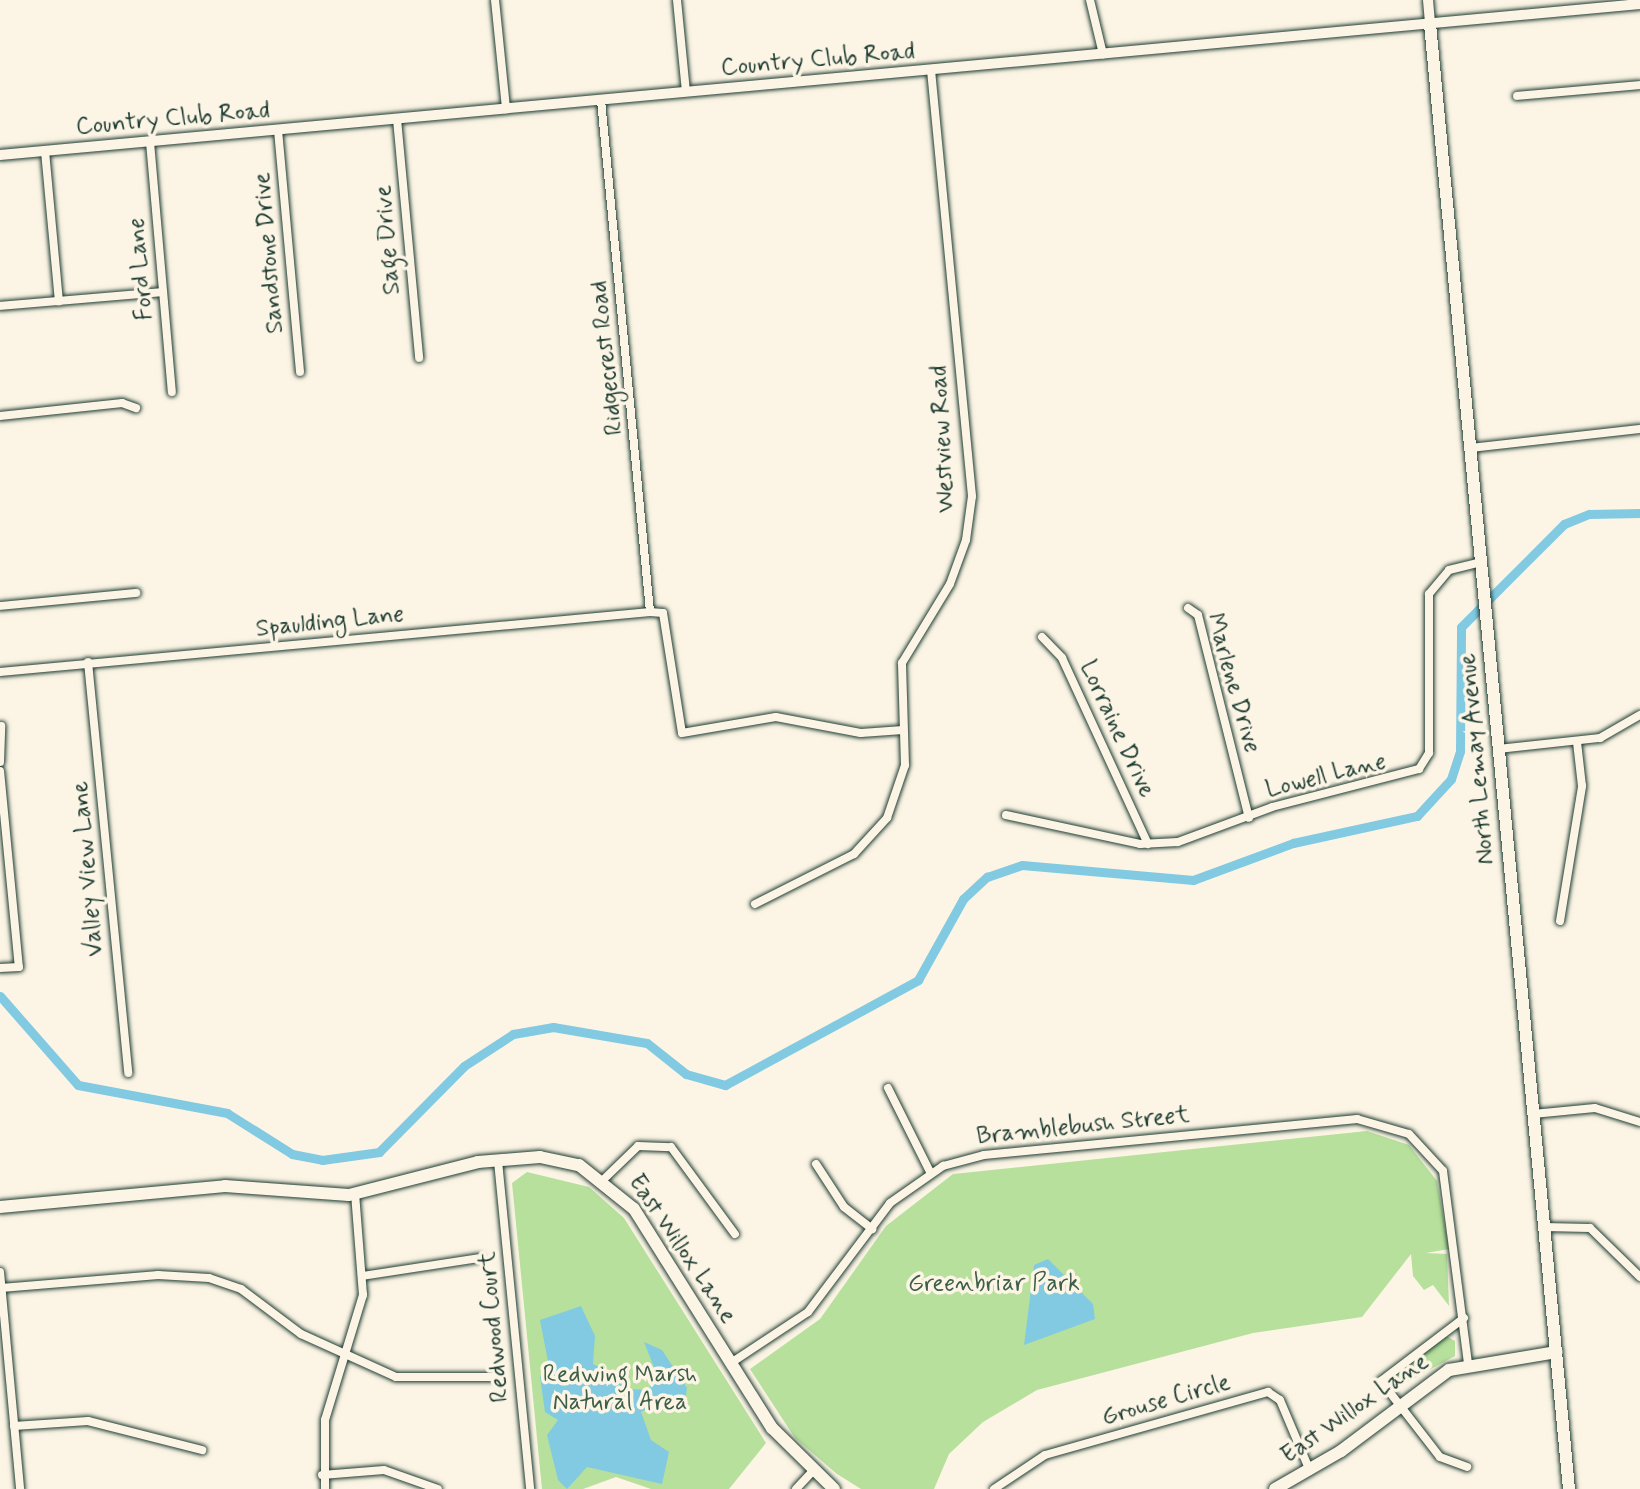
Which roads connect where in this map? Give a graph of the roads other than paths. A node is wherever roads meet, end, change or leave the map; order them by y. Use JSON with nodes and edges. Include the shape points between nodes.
{"nodes":[{"id":1,"x":495,"y":0,"type":"edge"},
{"id":2,"x":1090,"y":0,"type":"edge"},
{"id":3,"x":1428,"y":0,"type":"edge"},
{"id":4,"x":680,"y":2,"type":"edge"},
{"id":5,"x":1640,"y":4,"type":"edge"},
{"id":6,"x":1430,"y":24,"type":"junction"},
{"id":7,"x":1103,"y":54,"type":"junction"},
{"id":8,"x":931,"y":70,"type":"junction"},
{"id":9,"x":1640,"y":85,"type":"edge"},
{"id":10,"x":686,"y":92,"type":"junction"},
{"id":11,"x":1517,"y":96,"type":"dead end"},
{"id":12,"x":601,"y":100,"type":"junction"},
{"id":13,"x":506,"y":109,"type":"junction"},
{"id":14,"x":397,"y":119,"type":"junction"},
{"id":15,"x":278,"y":130,"type":"junction"},
{"id":16,"x":150,"y":142,"type":"junction"},
{"id":17,"x":45,"y":151,"type":"junction"},
{"id":18,"x":0,"y":155,"type":"edge"},
{"id":19,"x":162,"y":292,"type":"junction"},
{"id":20,"x":59,"y":301,"type":"junction"},
{"id":21,"x":0,"y":306,"type":"edge"},
{"id":22,"x":419,"y":358,"type":"dead end"},
{"id":23,"x":300,"y":372,"type":"dead end"},
{"id":24,"x":172,"y":392,"type":"dead end"},
{"id":25,"x":136,"y":408,"type":"dead end"},
{"id":26,"x":0,"y":416,"type":"edge"},
{"id":27,"x":1640,"y":429,"type":"edge"},
{"id":28,"x":1470,"y":448,"type":"junction"},
{"id":29,"x":1481,"y":562,"type":"junction"},
{"id":30,"x":136,"y":593,"type":"dead end"},
{"id":31,"x":0,"y":606,"type":"edge"},
{"id":32,"x":1188,"y":608,"type":"dead end"},
{"id":33,"x":650,"y":612,"type":"junction"},
{"id":34,"x":1042,"y":637,"type":"dead end"},
{"id":35,"x":88,"y":662,"type":"junction"},
{"id":36,"x":0,"y":672,"type":"edge"},
{"id":37,"x":1640,"y":715,"type":"edge"},
{"id":38,"x":1,"y":726,"type":"edge"},
{"id":39,"x":903,"y":730,"type":"junction"},
{"id":40,"x":1577,"y":742,"type":"junction"},
{"id":41,"x":1498,"y":749,"type":"junction"},
{"id":42,"x":0,"y":762,"type":"edge"},
{"id":43,"x":0,"y":771,"type":"edge"},
{"id":44,"x":1006,"y":815,"type":"dead end"},
{"id":45,"x":1249,"y":818,"type":"junction"},
{"id":46,"x":1148,"y":844,"type":"junction"},
{"id":47,"x":755,"y":904,"type":"dead end"},
{"id":48,"x":1560,"y":921,"type":"dead end"},
{"id":49,"x":0,"y":968,"type":"edge"},
{"id":50,"x":128,"y":1073,"type":"dead end"},
{"id":51,"x":888,"y":1088,"type":"dead end"},
{"id":52,"x":1533,"y":1114,"type":"junction"},
{"id":53,"x":1640,"y":1122,"type":"edge"},
{"id":54,"x":498,"y":1161,"type":"junction"},
{"id":55,"x":816,"y":1164,"type":"dead end"},
{"id":56,"x":930,"y":1172,"type":"junction"},
{"id":57,"x":604,"y":1179,"type":"junction"},
{"id":58,"x":355,"y":1194,"type":"junction"},
{"id":59,"x":0,"y":1207,"type":"edge"},
{"id":60,"x":1544,"y":1227,"type":"junction"},
{"id":61,"x":872,"y":1229,"type":"junction"},
{"id":62,"x":735,"y":1234,"type":"dead end"},
{"id":63,"x":480,"y":1258,"type":"dead end"},
{"id":64,"x":0,"y":1272,"type":"edge"},
{"id":65,"x":362,"y":1276,"type":"junction"},
{"id":66,"x":1640,"y":1277,"type":"edge"},
{"id":67,"x":1,"y":1288,"type":"edge"},
{"id":68,"x":1464,"y":1318,"type":"junction"},
{"id":69,"x":1556,"y":1352,"type":"junction"},
{"id":70,"x":349,"y":1356,"type":"junction"},
{"id":71,"x":731,"y":1363,"type":"junction"},
{"id":72,"x":1468,"y":1363,"type":"junction"},
{"id":73,"x":491,"y":1377,"type":"dead end"},
{"id":74,"x":1398,"y":1406,"type":"junction"},
{"id":75,"x":14,"y":1426,"type":"junction"},
{"id":76,"x":202,"y":1450,"type":"dead end"},
{"id":77,"x":1467,"y":1467,"type":"dead end"},
{"id":78,"x":1310,"y":1471,"type":"junction"},
{"id":79,"x":812,"y":1472,"type":"junction"},
{"id":80,"x":322,"y":1475,"type":"junction"},
{"id":81,"x":20,"y":1489,"type":"edge"},
{"id":82,"x":325,"y":1489,"type":"edge"},
{"id":83,"x":438,"y":1489,"type":"edge"},
{"id":84,"x":530,"y":1489,"type":"edge"},
{"id":85,"x":796,"y":1489,"type":"edge"},
{"id":86,"x":834,"y":1489,"type":"edge"},
{"id":87,"x":994,"y":1489,"type":"edge"},
{"id":88,"x":1275,"y":1489,"type":"edge"},
{"id":89,"x":1569,"y":1489,"type":"edge"}],
"edges":[{"from":1,"to":13,"type":"street"},
{"from":2,"to":7,"type":"street"},
{"from":3,"to":6,"type":"street"},
{"from":4,"to":10,"type":"street"},
{"from":5,"to":6,"type":"street","name":"Country Club Road"},
{"from":6,"to":7,"type":"street","name":"Country Club Road"},
{"from":6,"to":28,"type":"main road","name":"North Lemay Avenue"},
{"from":7,"to":8,"type":"street","name":"Country Club Road"},
{"from":8,"to":10,"type":"street","name":"Country Club Road"},
{"from":8,"to":39,"type":"street","name":"Westview Road","via":[[972,496],[958,567],[902,663]]},
{"from":9,"to":11,"type":"street"},
{"from":10,"to":12,"type":"street","name":"Country Club Road"},
{"from":12,"to":13,"type":"street","name":"Country Club Road"},
{"from":12,"to":33,"type":"street","name":"Ridgecrest Road"},
{"from":13,"to":14,"type":"street","name":"Country Club Road"},
{"from":14,"to":15,"type":"street","name":"Country Club Road"},
{"from":14,"to":22,"type":"street","name":"Sage Drive"},
{"from":15,"to":16,"type":"street","name":"Country Club Road"},
{"from":15,"to":23,"type":"street","name":"Sandstone Drive"},
{"from":16,"to":17,"type":"street","name":"Country Club Road"},
{"from":16,"to":19,"type":"street","name":"Ford Lane"},
{"from":17,"to":18,"type":"street","name":"Country Club Road"},
{"from":17,"to":20,"type":"street"},
{"from":19,"to":20,"type":"street"},
{"from":19,"to":24,"type":"street","name":"Ford Lane"},
{"from":20,"to":21,"type":"street"},
{"from":25,"to":26,"type":"street","via":[[122,403]]},
{"from":27,"to":28,"type":"street"},
{"from":28,"to":29,"type":"main road","name":"North Lemay Avenue"},
{"from":29,"to":41,"type":"main road","name":"North Lemay Avenue"},
{"from":29,"to":45,"type":"street","name":"Lowell Lane","via":[[1449,570],[1429,594],[1429,753],[1419,769]]},
{"from":30,"to":31,"type":"street"},
{"from":32,"to":45,"type":"street","name":"Marlene Drive","via":[[1198,615]]},
{"from":33,"to":35,"type":"street","name":"Spaulding Lane"},
{"from":33,"to":39,"type":"street","name":"Spaulding Lane","via":[[663,613],[675,723],[682,733],[776,717],[861,733]]},
{"from":34,"to":46,"type":"street","name":"Lorraine Drive","via":[[1062,658]]},
{"from":35,"to":36,"type":"street","name":"Spaulding Lane"},
{"from":35,"to":50,"type":"street","name":"Valley View Lane"},
{"from":37,"to":40,"type":"street"},
{"from":38,"to":42,"type":"street"},
{"from":39,"to":47,"type":"street","name":"Westview Road","via":[[901,785],[869,842]]},
{"from":40,"to":41,"type":"street"},
{"from":40,"to":48,"type":"street","via":[[1582,786]]},
{"from":41,"to":52,"type":"main road","name":"North Lemay Avenue"},
{"from":43,"to":49,"type":"street","via":[[19,967]]},
{"from":44,"to":46,"type":"street","name":"Lowell Lane"},
{"from":45,"to":46,"type":"street","name":"Lowell Lane"},
{"from":51,"to":56,"type":"street"},
{"from":52,"to":53,"type":"street","via":[[1595,1108]]},
{"from":52,"to":60,"type":"main road","name":"North Lemay Avenue"},
{"from":54,"to":57,"type":"main road","name":"East Willox Lane","via":[[553,1158]]},
{"from":54,"to":58,"type":"main road","name":"East Willox Lane","via":[[443,1167]]},
{"from":54,"to":84,"type":"street","name":"Redwood Court"},
{"from":55,"to":61,"type":"street","via":[[844,1207]]},
{"from":56,"to":61,"type":"street","name":"Bramblebush Street","via":[[898,1196]]},
{"from":56,"to":68,"type":"street","name":"Bramblebush Street","via":[[984,1155],[1357,1119],[1386,1123],[1420,1141],[1450,1187]]},
{"from":57,"to":62,"type":"street","via":[[633,1148],[666,1145],[687,1160]]},
{"from":57,"to":71,"type":"main road","name":"East Willox Lane","via":[[634,1209]]},
{"from":58,"to":59,"type":"main road","name":"East Willox Lane","via":[[225,1186]]},
{"from":58,"to":65,"type":"street"},
{"from":60,"to":66,"type":"street","via":[[1590,1228]]},
{"from":60,"to":69,"type":"main road","name":"North Lemay Avenue"},
{"from":61,"to":71,"type":"street","name":"Bramblebush Street","via":[[808,1312]]},
{"from":63,"to":65,"type":"street"},
{"from":64,"to":67,"type":"street"},
{"from":65,"to":70,"type":"street"},
{"from":67,"to":70,"type":"street","via":[[158,1275],[209,1278]]},
{"from":67,"to":75,"type":"street"},
{"from":68,"to":72,"type":"street"},
{"from":68,"to":74,"type":"street","via":[[1383,1375]]},
{"from":69,"to":72,"type":"main road","name":"East Willox Lane"},
{"from":69,"to":89,"type":"main road","name":"North Lemay Avenue"},
{"from":70,"to":73,"type":"street","via":[[407,1380]]},
{"from":70,"to":80,"type":"street","via":[[325,1420]]},
{"from":71,"to":79,"type":"main road","name":"East Willox Lane","via":[[772,1428]]},
{"from":72,"to":74,"type":"main road","name":"East Willox Lane"},
{"from":74,"to":77,"type":"street","via":[[1440,1457]]},
{"from":74,"to":78,"type":"main road","name":"East Willox Lane"},
{"from":75,"to":76,"type":"street","via":[[88,1421]]},
{"from":75,"to":81,"type":"street"},
{"from":78,"to":87,"type":"street","name":"Grouse Circle","via":[[1280,1400],[1268,1392],[1045,1455]]},
{"from":78,"to":88,"type":"main road","name":"East Willox Lane"},
{"from":79,"to":85,"type":"street"},
{"from":79,"to":86,"type":"main road","name":"East Willox Lane"},
{"from":80,"to":82,"type":"street"},
{"from":80,"to":83,"type":"street","via":[[384,1470]]}]}
